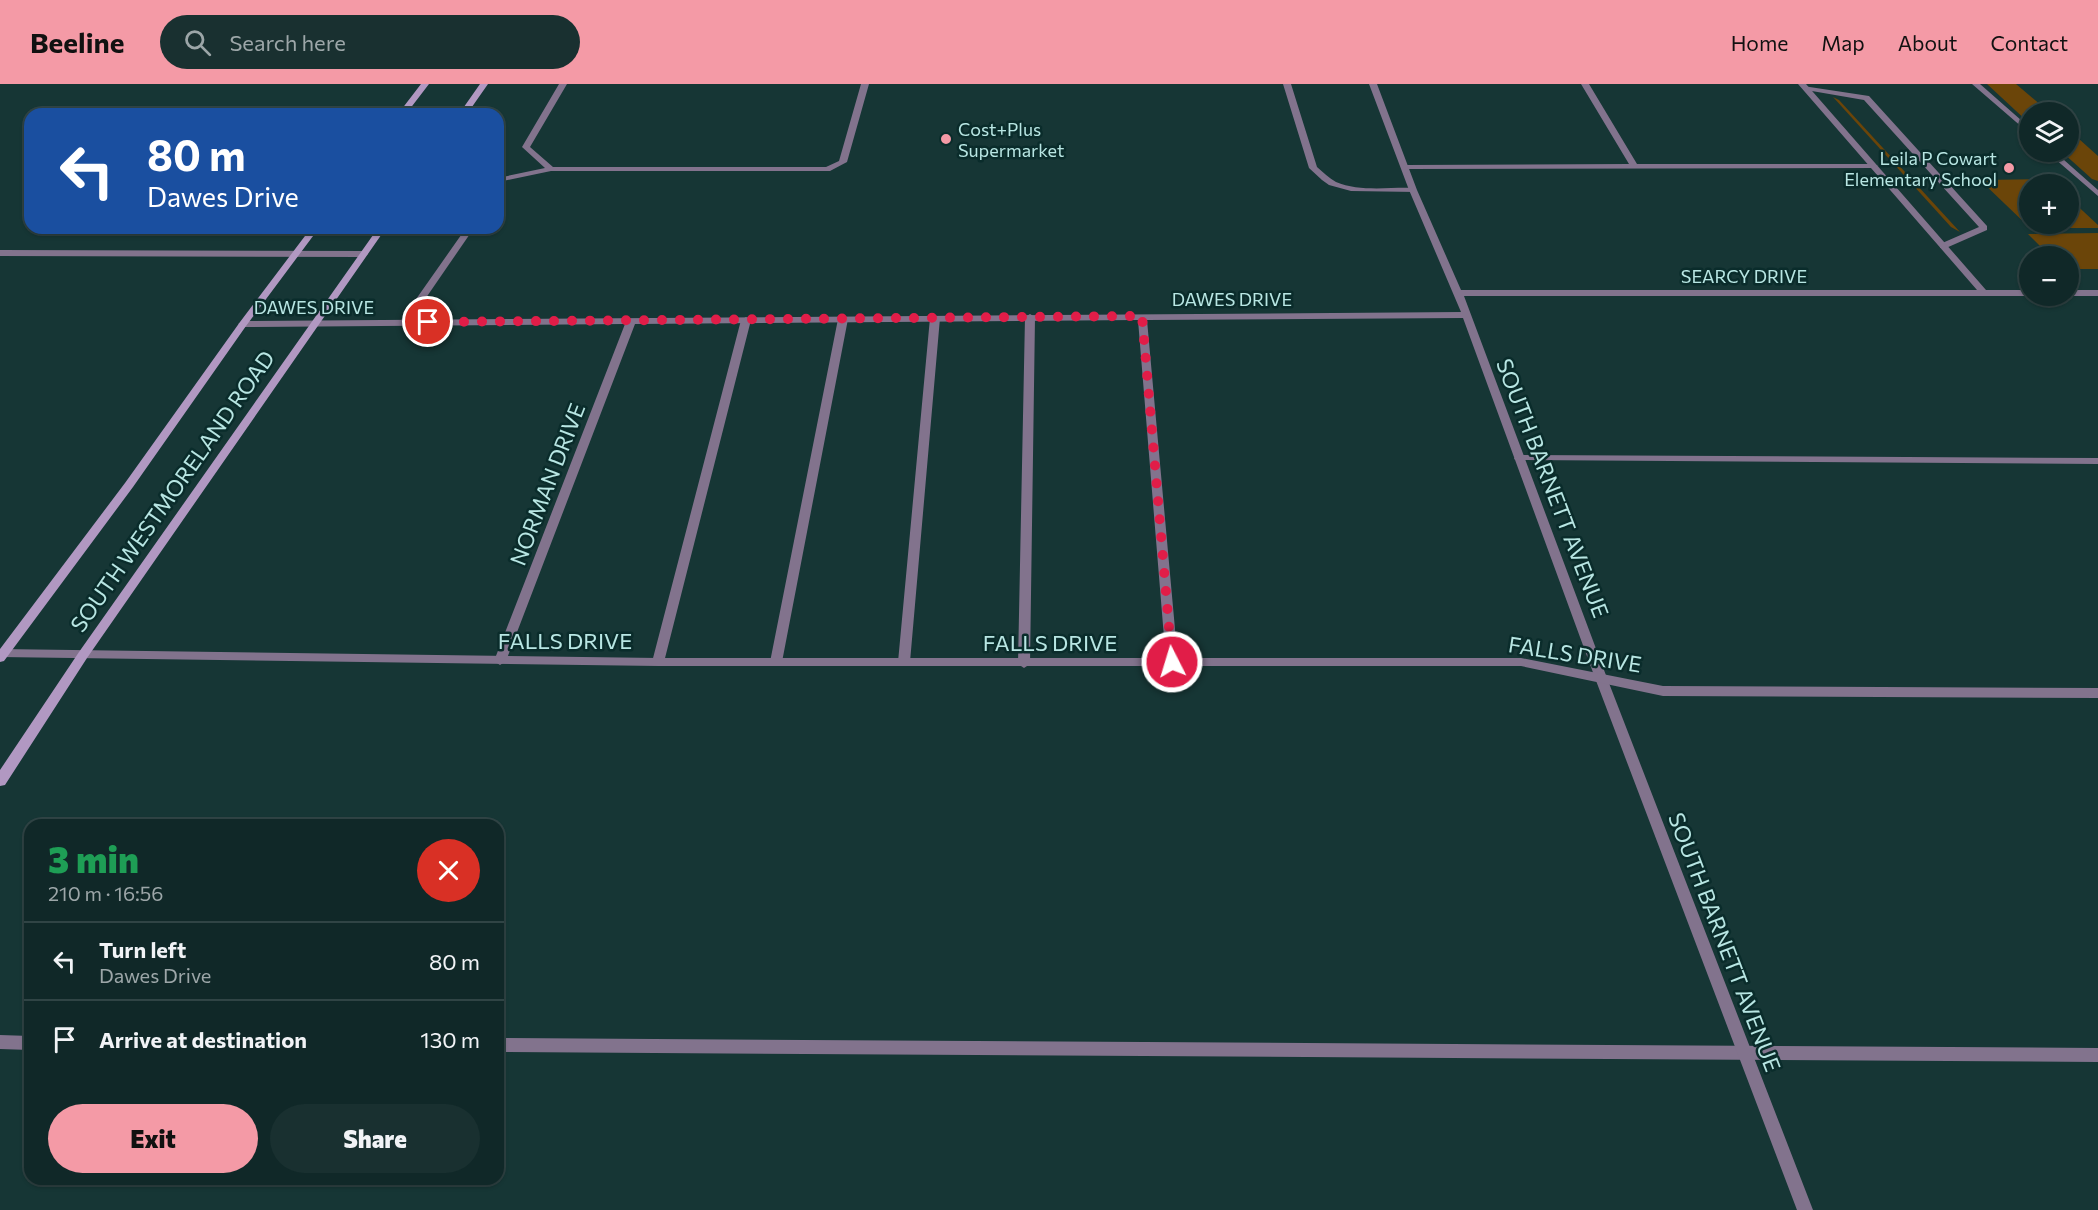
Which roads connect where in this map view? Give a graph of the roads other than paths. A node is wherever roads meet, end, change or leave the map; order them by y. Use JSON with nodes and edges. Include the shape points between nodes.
{"nodes":[{"id":1,"x":425,"y":84,"type":"edge"},
{"id":2,"x":484,"y":84,"type":"edge"},
{"id":3,"x":563,"y":84,"type":"edge"},
{"id":4,"x":865,"y":84,"type":"edge"},
{"id":5,"x":1287,"y":84,"type":"edge"},
{"id":6,"x":1373,"y":84,"type":"edge"},
{"id":7,"x":1585,"y":84,"type":"edge"},
{"id":8,"x":1976,"y":84,"type":"edge"},
{"id":9,"x":1804,"y":86,"type":"edge"},
{"id":10,"x":407,"y":108,"type":"edge"},
{"id":11,"x":467,"y":108,"type":"edge"},
{"id":12,"x":2019,"y":122,"type":"edge"},
{"id":13,"x":2062,"y":162,"type":"edge"},
{"id":14,"x":1874,"y":166,"type":"junction"},
{"id":15,"x":1406,"y":167,"type":"junction"},
{"id":16,"x":1635,"y":167,"type":"junction"},
{"id":17,"x":550,"y":169,"type":"junction"},
{"id":18,"x":504,"y":179,"type":"edge"},
{"id":19,"x":1413,"y":190,"type":"junction"},
{"id":20,"x":2098,"y":195,"type":"edge"},
{"id":21,"x":310,"y":234,"type":"edge"},
{"id":22,"x":378,"y":234,"type":"edge"},
{"id":23,"x":466,"y":234,"type":"edge"},
{"id":24,"x":1943,"y":246,"type":"junction"},
{"id":25,"x":0,"y":253,"type":"edge"},
{"id":26,"x":296,"y":253,"type":"junction"},
{"id":27,"x":364,"y":254,"type":"junction"},
{"id":28,"x":1458,"y":293,"type":"junction"},
{"id":29,"x":1984,"y":293,"type":"junction"},
{"id":30,"x":2019,"y":293,"type":"edge"},
{"id":31,"x":2079,"y":293,"type":"edge"},
{"id":32,"x":2098,"y":293,"type":"edge"},
{"id":33,"x":1466,"y":315,"type":"junction"},
{"id":34,"x":1142,"y":316,"type":"junction"},
{"id":35,"x":1030,"y":317,"type":"junction"},
{"id":36,"x":935,"y":318,"type":"junction"},
{"id":37,"x":843,"y":319,"type":"junction"},
{"id":38,"x":746,"y":320,"type":"junction"},
{"id":39,"x":631,"y":321,"type":"junction"},
{"id":40,"x":405,"y":322,"type":"junction"},
{"id":41,"x":315,"y":323,"type":"junction"},
{"id":42,"x":243,"y":324,"type":"junction"},
{"id":43,"x":1519,"y":458,"type":"junction"},
{"id":44,"x":2098,"y":460,"type":"edge"},
{"id":45,"x":1,"y":655,"type":"edge"},
{"id":46,"x":83,"y":655,"type":"junction"},
{"id":47,"x":500,"y":661,"type":"junction"},
{"id":48,"x":658,"y":662,"type":"junction"},
{"id":49,"x":776,"y":662,"type":"junction"},
{"id":50,"x":904,"y":662,"type":"junction"},
{"id":51,"x":1172,"y":662,"type":"junction"},
{"id":52,"x":1024,"y":664,"type":"junction"},
{"id":53,"x":1601,"y":678,"type":"junction"},
{"id":54,"x":2098,"y":693,"type":"edge"},
{"id":55,"x":0,"y":781,"type":"edge"},
{"id":56,"x":0,"y":1042,"type":"edge"},
{"id":57,"x":24,"y":1043,"type":"edge"},
{"id":58,"x":504,"y":1045,"type":"edge"},
{"id":59,"x":1745,"y":1053,"type":"junction"},
{"id":60,"x":2098,"y":1055,"type":"edge"},
{"id":61,"x":1805,"y":1210,"type":"edge"}],
"edges":[{"from":1,"to":10,"type":"main road"},
{"from":2,"to":11,"type":"main road"},
{"from":3,"to":17,"type":"street","via":[[526,147]]},
{"from":4,"to":17,"type":"street","via":[[843,162],[827,169]]},
{"from":5,"to":19,"type":"street","via":[[1313,168],[1324,178],[1353,187]]},
{"from":6,"to":15,"type":"street","name":"SOUTH BARNETT AVENUE"},
{"from":7,"to":16,"type":"street"},
{"from":8,"to":12,"type":"street"},
{"from":9,"to":14,"type":"street"},
{"from":9,"to":24,"type":"street","via":[[1866,98],[1984,228]]},
{"from":13,"to":20,"type":"street"},
{"from":14,"to":16,"type":"street"},
{"from":14,"to":24,"type":"street"},
{"from":15,"to":16,"type":"street"},
{"from":15,"to":19,"type":"street","name":"SOUTH BARNETT AVENUE"},
{"from":17,"to":18,"type":"street"},
{"from":19,"to":28,"type":"street","name":"SOUTH BARNETT AVENUE"},
{"from":21,"to":26,"type":"main road","name":"SOUTH WESTMORELAND ROAD"},
{"from":22,"to":27,"type":"main road","name":"SOUTH WESTMORELAND ROAD"},
{"from":23,"to":40,"type":"street"},
{"from":24,"to":29,"type":"street"},
{"from":25,"to":26,"type":"street"},
{"from":26,"to":27,"type":"street"},
{"from":26,"to":42,"type":"main road","name":"SOUTH WESTMORELAND ROAD"},
{"from":27,"to":41,"type":"main road","name":"SOUTH WESTMORELAND ROAD"},
{"from":28,"to":29,"type":"street","name":"SEARCY DRIVE"},
{"from":28,"to":33,"type":"street","name":"SOUTH BARNETT AVENUE"},
{"from":29,"to":30,"type":"street","name":"SEARCY DRIVE"},
{"from":31,"to":32,"type":"street"},
{"from":33,"to":34,"type":"street","name":"DAWES DRIVE"},
{"from":33,"to":43,"type":"street","name":"SOUTH BARNETT AVENUE"},
{"from":34,"to":35,"type":"street","name":"DAWES DRIVE"},
{"from":34,"to":51,"type":"street"},
{"from":35,"to":36,"type":"street","name":"DAWES DRIVE"},
{"from":35,"to":52,"type":"street"},
{"from":36,"to":37,"type":"street","name":"DAWES DRIVE"},
{"from":36,"to":50,"type":"street"},
{"from":37,"to":38,"type":"street","name":"DAWES DRIVE"},
{"from":37,"to":49,"type":"street"},
{"from":38,"to":39,"type":"street","name":"DAWES DRIVE"},
{"from":38,"to":48,"type":"street"},
{"from":39,"to":40,"type":"street","name":"DAWES DRIVE"},
{"from":39,"to":47,"type":"street","name":"NORMAN DRIVE"},
{"from":40,"to":41,"type":"street","name":"DAWES DRIVE"},
{"from":41,"to":42,"type":"street","name":"DAWES DRIVE"},
{"from":41,"to":46,"type":"main road","name":"SOUTH WESTMORELAND ROAD"},
{"from":42,"to":45,"type":"main road","name":"SOUTH WESTMORELAND ROAD"},
{"from":43,"to":44,"type":"street"},
{"from":43,"to":53,"type":"street","name":"SOUTH BARNETT AVENUE"},
{"from":45,"to":46,"type":"street","name":"FALLS DRIVE"},
{"from":46,"to":47,"type":"street","name":"FALLS DRIVE"},
{"from":46,"to":55,"type":"main road","name":"SOUTH WESTMORELAND ROAD"},
{"from":47,"to":48,"type":"street","name":"FALLS DRIVE"},
{"from":48,"to":49,"type":"street","name":"FALLS DRIVE"},
{"from":49,"to":50,"type":"street","name":"FALLS DRIVE"},
{"from":50,"to":52,"type":"street","name":"FALLS DRIVE"},
{"from":51,"to":52,"type":"street","name":"FALLS DRIVE"},
{"from":51,"to":53,"type":"street","name":"FALLS DRIVE","via":[[1521,662]]},
{"from":53,"to":54,"type":"street","name":"FALLS DRIVE","via":[[1663,691]]},
{"from":53,"to":59,"type":"street","name":"SOUTH BARNETT AVENUE"},
{"from":56,"to":57,"type":"street"},
{"from":58,"to":59,"type":"street"},
{"from":59,"to":60,"type":"street"},
{"from":59,"to":61,"type":"street","name":"SOUTH BARNETT AVENUE"}]}
